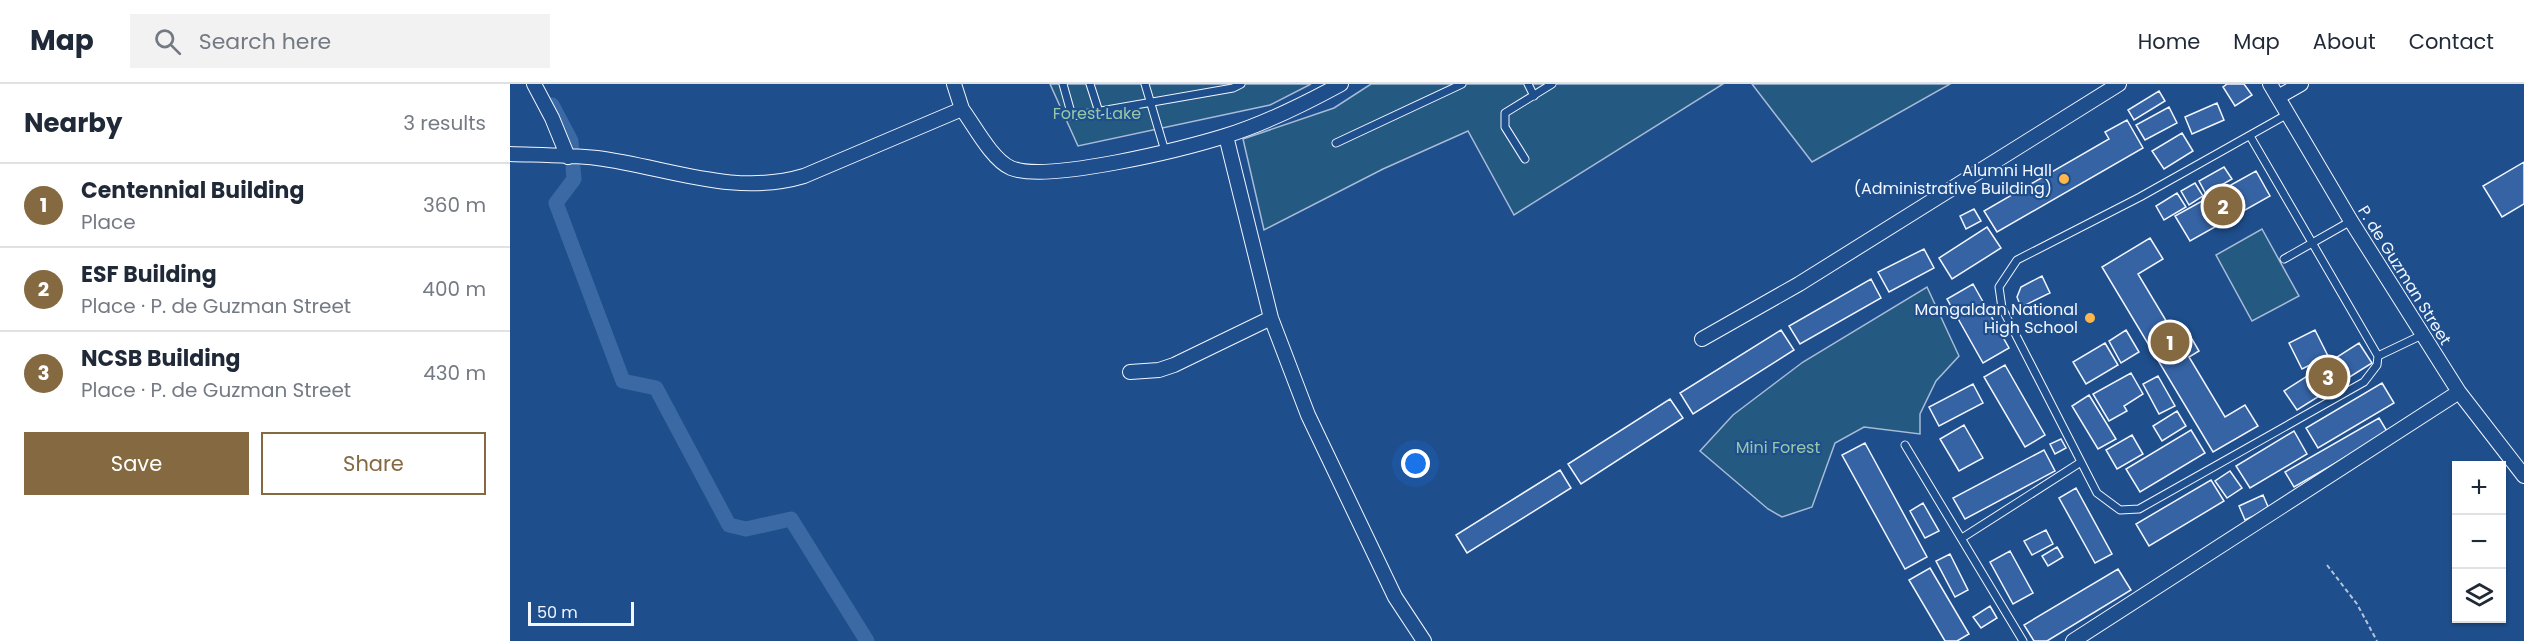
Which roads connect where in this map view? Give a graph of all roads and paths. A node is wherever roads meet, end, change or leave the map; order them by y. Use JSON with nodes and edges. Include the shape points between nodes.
{"nodes":[{"id":1,"x":534,"y":84,"type":"edge"},
{"id":2,"x":954,"y":84,"type":"edge"},
{"id":3,"x":1063,"y":84,"type":"edge"},
{"id":4,"x":1090,"y":84,"type":"edge"},
{"id":5,"x":1145,"y":84,"type":"edge"},
{"id":6,"x":1241,"y":84,"type":"edge"},
{"id":7,"x":1462,"y":84,"type":"edge"},
{"id":8,"x":1528,"y":84,"type":"edge"},
{"id":9,"x":1552,"y":84,"type":"edge"},
{"id":10,"x":2119,"y":84,"type":"edge"},
{"id":11,"x":2270,"y":84,"type":"edge"},
{"id":12,"x":2301,"y":84,"type":"edge"},
{"id":13,"x":1332,"y":86,"type":"edge"},
{"id":14,"x":1534,"y":96,"type":"junction"},
{"id":15,"x":2278,"y":97,"type":"junction"},
{"id":16,"x":1151,"y":101,"type":"junction"},
{"id":17,"x":962,"y":109,"type":"junction"},
{"id":18,"x":1099,"y":112,"type":"junction"},
{"id":19,"x":2286,"y":115,"type":"junction"},
{"id":20,"x":1226,"y":136,"type":"junction"},
{"id":21,"x":2250,"y":136,"type":"junction"},
{"id":22,"x":1336,"y":143,"type":"dead end"},
{"id":23,"x":1165,"y":151,"type":"junction"},
{"id":24,"x":510,"y":154,"type":"edge"},
{"id":25,"x":568,"y":157,"type":"junction"},
{"id":26,"x":1525,"y":159,"type":"dead end"},
{"id":27,"x":2351,"y":221,"type":"junction"},
{"id":28,"x":2312,"y":244,"type":"junction"},
{"id":29,"x":2284,"y":260,"type":"dead end"},
{"id":30,"x":1271,"y":318,"type":"junction"},
{"id":31,"x":2422,"y":335,"type":"junction"},
{"id":32,"x":1702,"y":339,"type":"dead end"},
{"id":33,"x":2378,"y":356,"type":"junction"},
{"id":34,"x":1130,"y":372,"type":"dead end"},
{"id":35,"x":2459,"y":392,"type":"junction"},
{"id":36,"x":1905,"y":445,"type":"dead end"},
{"id":37,"x":2081,"y":462,"type":"junction"},
{"id":38,"x":2524,"y":476,"type":"edge"},
{"id":39,"x":1962,"y":538,"type":"junction"},
{"id":40,"x":2327,"y":565,"type":"dead end"},
{"id":41,"x":1424,"y":641,"type":"edge"},
{"id":42,"x":2023,"y":641,"type":"edge"},
{"id":43,"x":2073,"y":641,"type":"edge"},
{"id":44,"x":2377,"y":641,"type":"edge"}],
"edges":[{"from":1,"to":25,"type":"street"},
{"from":2,"to":17,"type":"street"},
{"from":3,"to":18,"type":"lane","via":[[1072,116]]},
{"from":4,"to":18,"type":"lane"},
{"from":5,"to":16,"type":"lane"},
{"from":6,"to":16,"type":"lane"},
{"from":7,"to":22,"type":"lane"},
{"from":8,"to":14,"type":"lane"},
{"from":9,"to":14,"type":"lane"},
{"from":10,"to":32,"type":"street","via":[[1799,284]]},
{"from":11,"to":15,"type":"street","name":"P. de Guzman Street"},
{"from":12,"to":15,"type":"street"},
{"from":13,"to":20,"type":"street"},
{"from":14,"to":26,"type":"lane","via":[[1505,113],[1505,127]]},
{"from":15,"to":19,"type":"street","name":"P. de Guzman Street"},
{"from":16,"to":18,"type":"lane"},
{"from":16,"to":23,"type":"lane"},
{"from":17,"to":23,"type":"street","via":[[997,159],[1022,171],[1064,170]]},
{"from":17,"to":25,"type":"street","via":[[783,182],[725,183],[599,159]]},
{"from":19,"to":21,"type":"lane"},
{"from":19,"to":27,"type":"street","name":"P. de Guzman Street"},
{"from":20,"to":23,"type":"street"},
{"from":20,"to":30,"type":"street"},
{"from":21,"to":28,"type":"lane"},
{"from":21,"to":37,"type":"lane","via":[[2018,260],[1999,287],[2002,308]]},
{"from":24,"to":25,"type":"street"},
{"from":27,"to":28,"type":"lane"},
{"from":27,"to":31,"type":"street","name":"P. de Guzman Street"},
{"from":28,"to":29,"type":"lane"},
{"from":28,"to":33,"type":"lane"},
{"from":30,"to":34,"type":"street","via":[[1174,365]]},
{"from":30,"to":41,"type":"street","via":[[1308,415],[1352,509],[1395,597]]},
{"from":31,"to":33,"type":"lane"},
{"from":31,"to":35,"type":"street","name":"P. de Guzman Street"},
{"from":33,"to":37,"type":"lane","via":[[2377,365],[2364,382],[2139,509],[2120,510],[2097,493]]},
{"from":35,"to":38,"type":"street","name":"P. de Guzman Street"},
{"from":35,"to":43,"type":"street"},
{"from":36,"to":39,"type":"lane"},
{"from":37,"to":39,"type":"lane"},
{"from":39,"to":42,"type":"lane"},
{"from":40,"to":44,"type":"path"}]}
